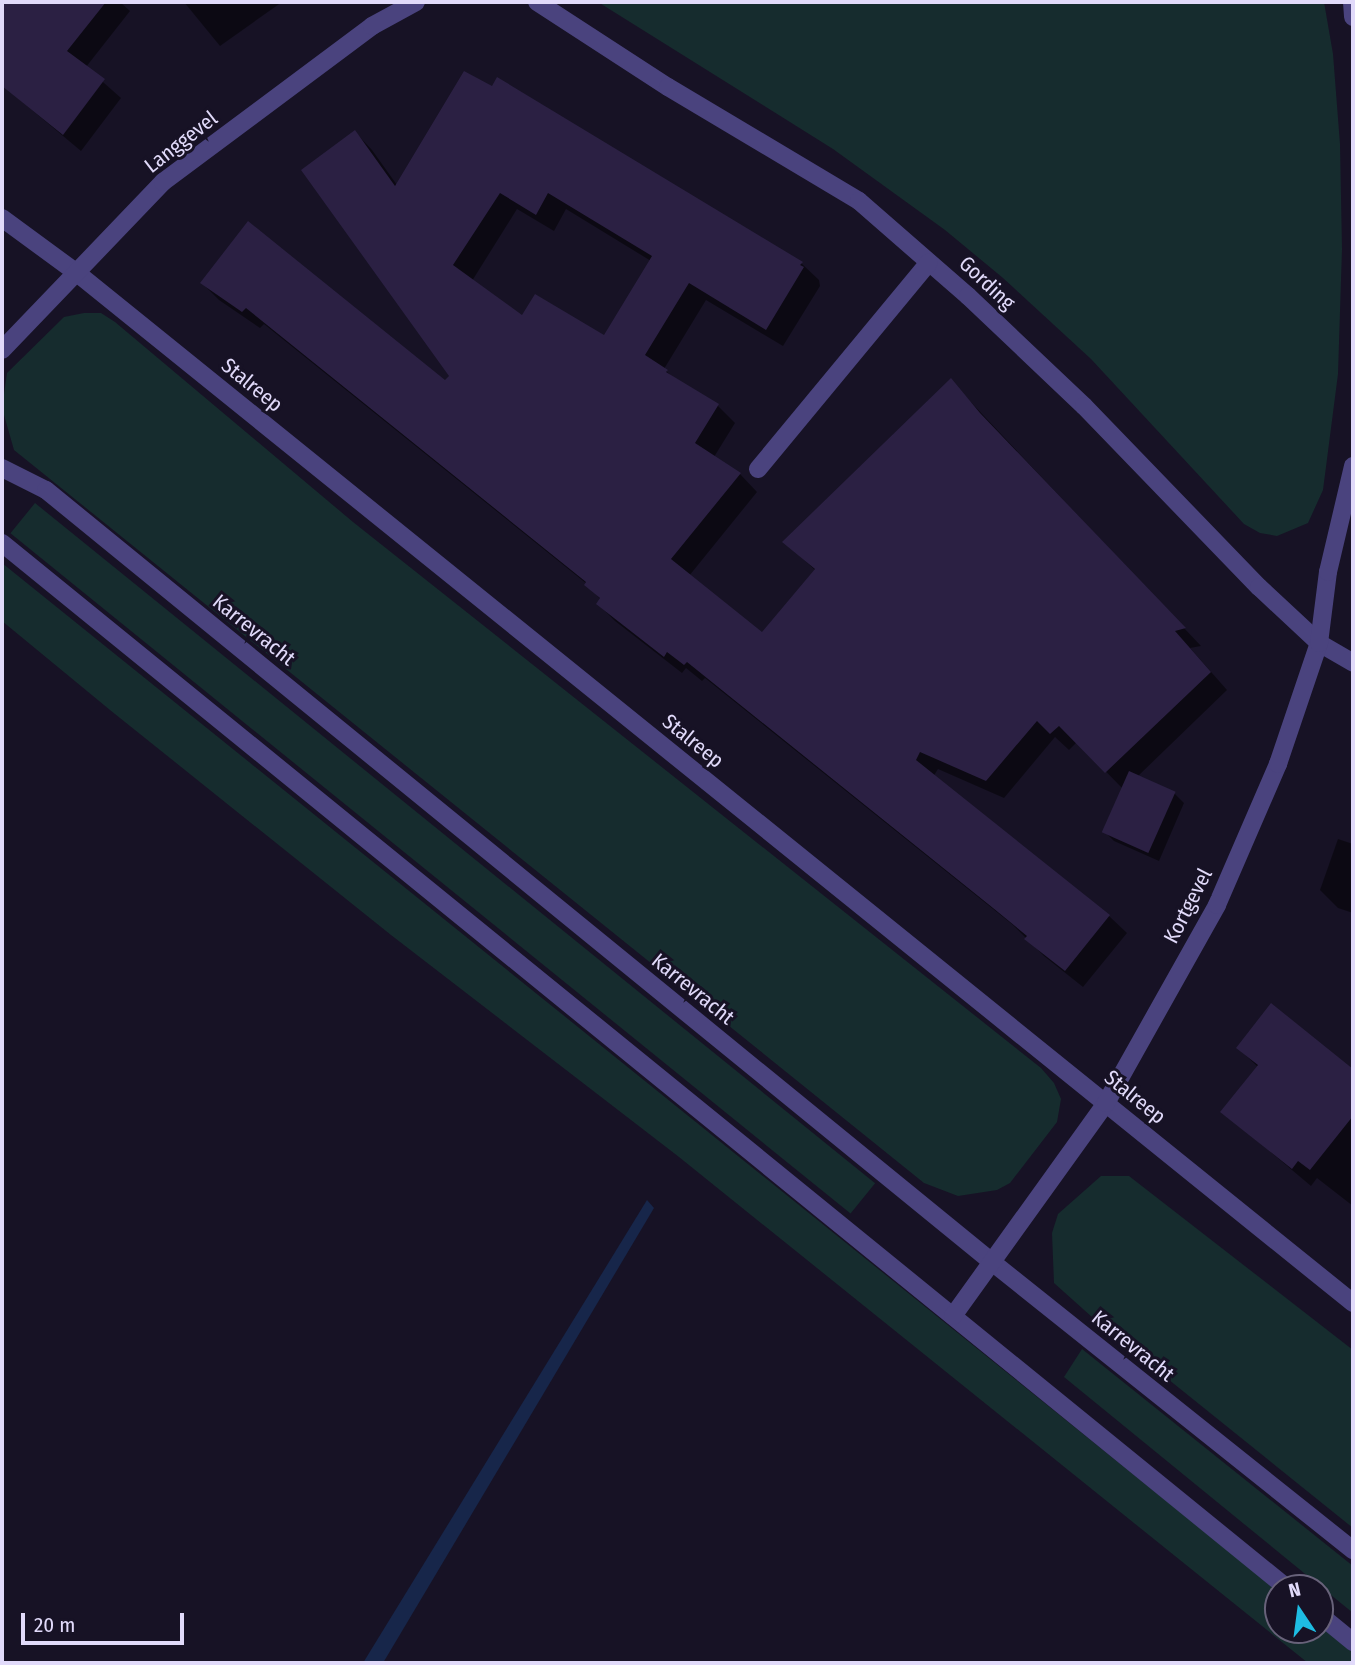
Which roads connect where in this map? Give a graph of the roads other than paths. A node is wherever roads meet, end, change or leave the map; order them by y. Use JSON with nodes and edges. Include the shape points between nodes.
{"nodes":[{"id":1,"x":416,"y":2,"type":"edge"},
{"id":2,"x":537,"y":2,"type":"edge"},
{"id":3,"x":1352,"y":2,"type":"edge"},
{"id":4,"x":1353,"y":17,"type":"edge"},
{"id":5,"x":2,"y":218,"type":"edge"},
{"id":6,"x":929,"y":262,"type":"junction"},
{"id":7,"x":77,"y":273,"type":"junction"},
{"id":8,"x":2,"y":350,"type":"edge"},
{"id":9,"x":1353,"y":466,"type":"edge"},
{"id":10,"x":2,"y":468,"type":"edge"},
{"id":11,"x":758,"y":469,"type":"dead end"},
{"id":12,"x":2,"y":543,"type":"edge"},
{"id":13,"x":1319,"y":643,"type":"junction"},
{"id":14,"x":1353,"y":663,"type":"edge"},
{"id":15,"x":1106,"y":1103,"type":"junction"},
{"id":16,"x":992,"y":1262,"type":"junction"},
{"id":17,"x":1353,"y":1303,"type":"edge"},
{"id":18,"x":953,"y":1316,"type":"junction"},
{"id":19,"x":1353,"y":1550,"type":"edge"},
{"id":20,"x":1270,"y":1574,"type":"edge"},
{"id":21,"x":1334,"y":1626,"type":"edge"},
{"id":22,"x":1353,"y":1642,"type":"edge"}],
"edges":[{"from":1,"to":7,"type":"street","name":"Langgevel","via":[[372,26],[163,182]]},
{"from":2,"to":6,"type":"street","name":"Gording","via":[[668,88],[859,201]]},
{"from":3,"to":4,"type":"street"},
{"from":5,"to":7,"type":"street","name":"Stalreep"},
{"from":6,"to":11,"type":"street"},
{"from":6,"to":13,"type":"street","name":"Gording","via":[[1084,406]]},
{"from":7,"to":8,"type":"street","name":"Langgevel"},
{"from":7,"to":15,"type":"street","name":"Stalreep"},
{"from":9,"to":13,"type":"street","name":"Kortgevel","via":[[1328,572]]},
{"from":10,"to":16,"type":"street","name":"Karrevracht","via":[[46,490]]},
{"from":12,"to":18,"type":"street"},
{"from":13,"to":14,"type":"street","name":"Gording"},
{"from":13,"to":15,"type":"street","name":"Kortgevel","via":[[1278,764],[1217,905]]},
{"from":15,"to":16,"type":"street","name":"Kortgevel"},
{"from":15,"to":17,"type":"street","name":"Stalreep"},
{"from":16,"to":18,"type":"street","name":"Kortgevel"},
{"from":16,"to":19,"type":"street","name":"Karrevracht"},
{"from":18,"to":20,"type":"street"},
{"from":21,"to":22,"type":"street"}]}
